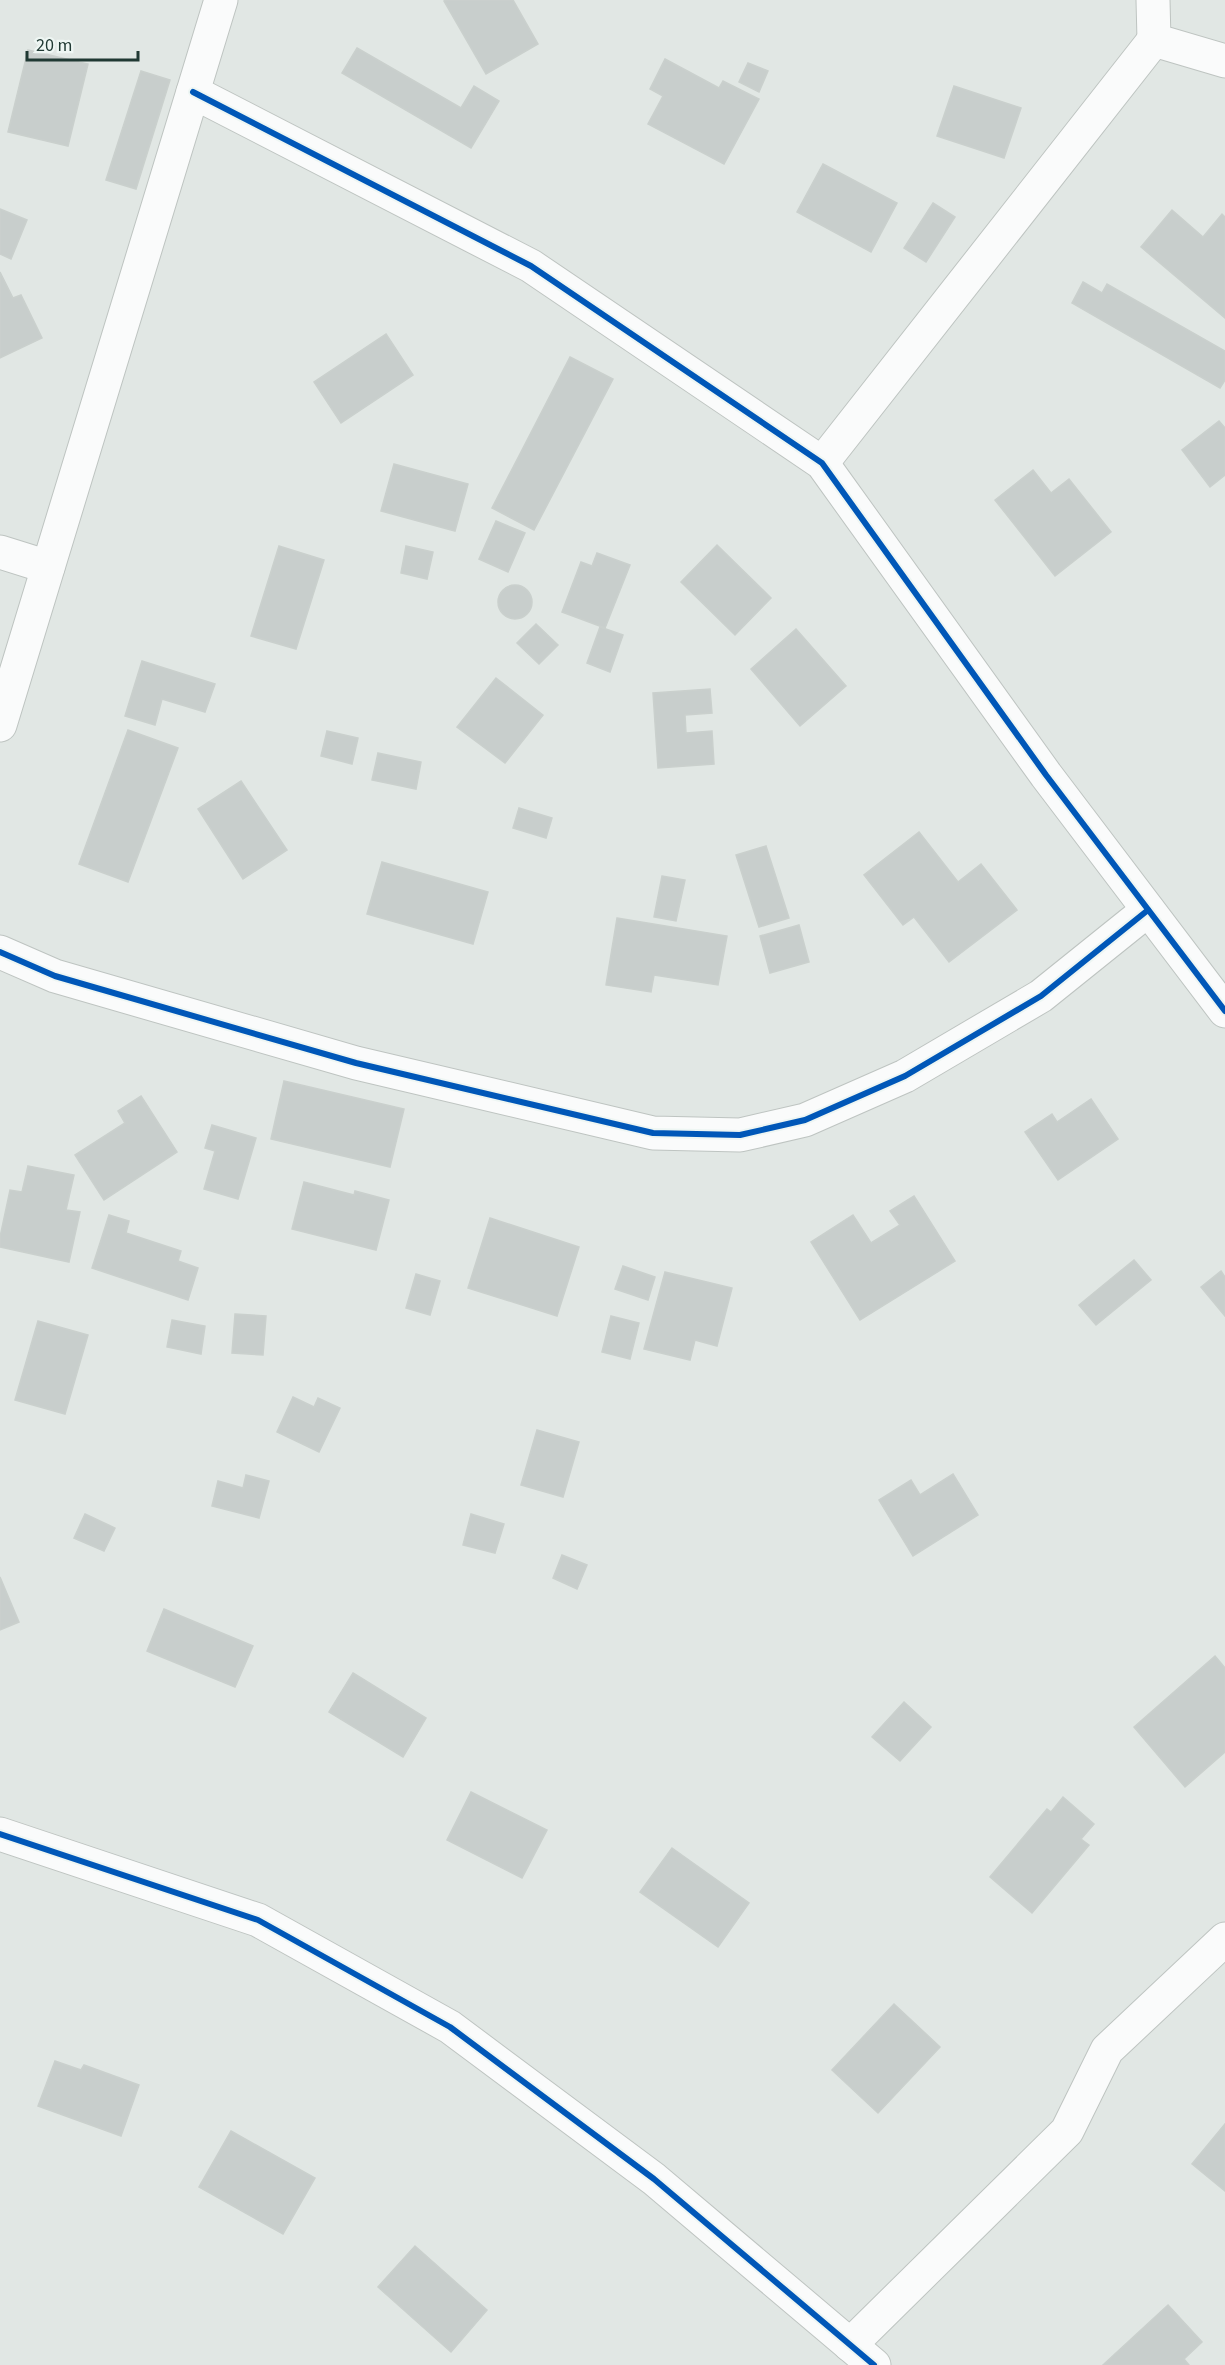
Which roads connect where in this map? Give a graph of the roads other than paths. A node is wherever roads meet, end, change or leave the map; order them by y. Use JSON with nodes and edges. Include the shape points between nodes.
{"nodes":[{"id":1,"x":221,"y":0,"type":"edge"},
{"id":2,"x":1153,"y":0,"type":"edge"},
{"id":3,"x":1154,"y":40,"type":"junction"},
{"id":4,"x":1225,"y":61,"type":"edge"},
{"id":5,"x":194,"y":92,"type":"junction"},
{"id":6,"x":822,"y":463,"type":"junction"},
{"id":7,"x":0,"y":552,"type":"edge"},
{"id":8,"x":48,"y":567,"type":"junction"},
{"id":9,"x":0,"y":725,"type":"edge"},
{"id":10,"x":1148,"y":910,"type":"junction"},
{"id":11,"x":0,"y":952,"type":"edge"},
{"id":12,"x":1225,"y":1011,"type":"edge"},
{"id":13,"x":0,"y":1834,"type":"edge"},
{"id":14,"x":1225,"y":1940,"type":"edge"},
{"id":15,"x":862,"y":2355,"type":"edge"}],
"edges":[{"from":1,"to":5,"type":"street"},
{"from":2,"to":3,"type":"street"},
{"from":3,"to":4,"type":"street"},
{"from":3,"to":6,"type":"street"},
{"from":5,"to":6,"type":"street","via":[[531,266]]},
{"from":5,"to":8,"type":"street"},
{"from":6,"to":10,"type":"street"},
{"from":7,"to":8,"type":"street"},
{"from":8,"to":9,"type":"street"},
{"from":10,"to":11,"type":"street","via":[[1041,996],[905,1076],[805,1120],[740,1135],[653,1133],[356,1063],[55,976]]},
{"from":10,"to":12,"type":"street"},
{"from":13,"to":15,"type":"street","via":[[258,1920],[450,2027],[654,2179]]},
{"from":14,"to":15,"type":"street","via":[[1107,2050],[1067,2131]]}]}
